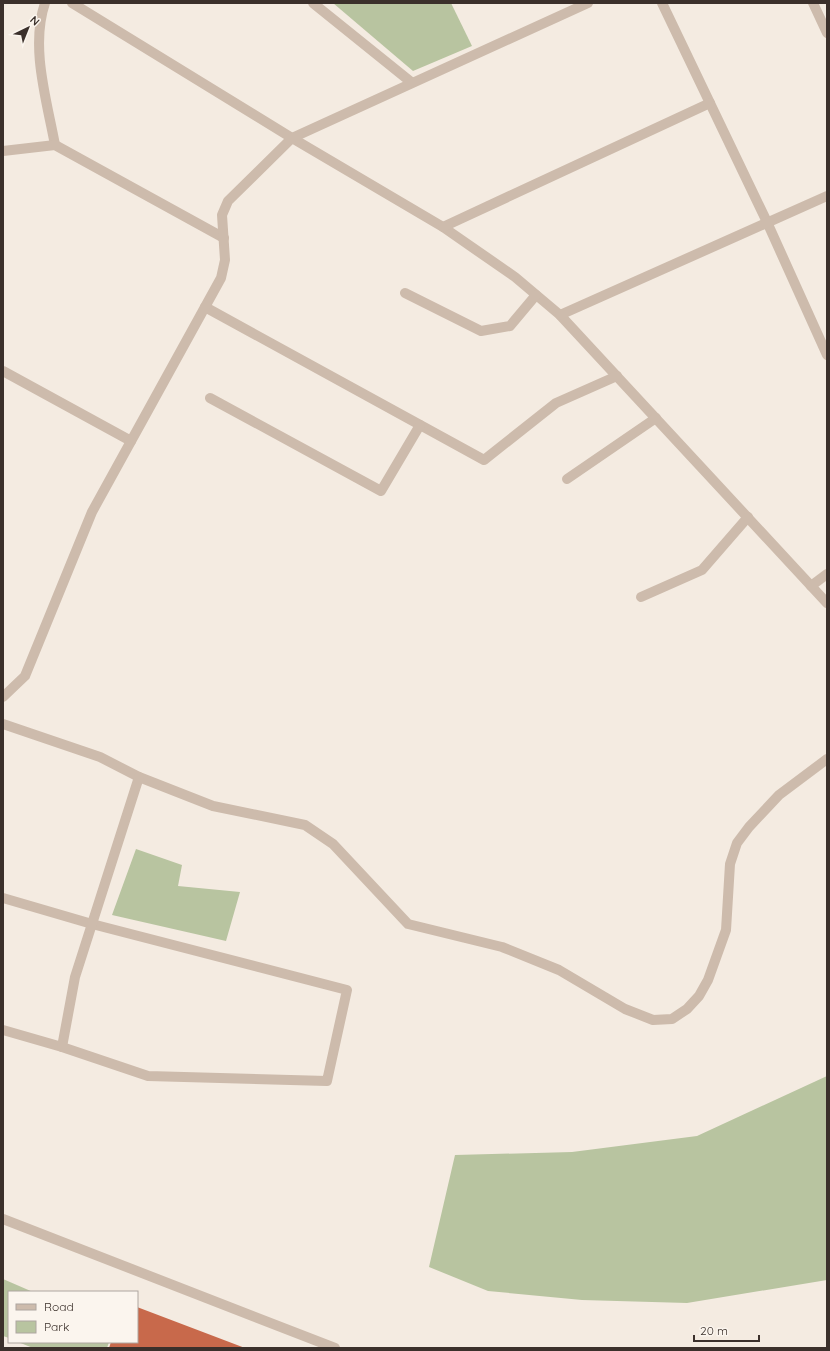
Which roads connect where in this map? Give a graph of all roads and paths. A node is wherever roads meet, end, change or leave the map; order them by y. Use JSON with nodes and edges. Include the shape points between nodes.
{"nodes":[{"id":1,"x":44,"y":3,"type":"edge"},
{"id":2,"x":72,"y":3,"type":"edge"},
{"id":3,"x":313,"y":3,"type":"edge"},
{"id":4,"x":588,"y":3,"type":"edge"},
{"id":5,"x":662,"y":3,"type":"edge"},
{"id":6,"x":813,"y":3,"type":"edge"},
{"id":7,"x":827,"y":33,"type":"edge"},
{"id":8,"x":411,"y":82,"type":"junction"},
{"id":9,"x":710,"y":103,"type":"junction"},
{"id":10,"x":292,"y":138,"type":"junction"},
{"id":11,"x":55,"y":145,"type":"junction"},
{"id":12,"x":3,"y":151,"type":"edge"},
{"id":13,"x":827,"y":196,"type":"edge"},
{"id":14,"x":767,"y":222,"type":"junction"},
{"id":15,"x":443,"y":227,"type":"junction"},
{"id":16,"x":224,"y":238,"type":"junction"},
{"id":17,"x":405,"y":293,"type":"dead end"},
{"id":18,"x":536,"y":295,"type":"junction"},
{"id":19,"x":205,"y":308,"type":"junction"},
{"id":20,"x":560,"y":315,"type":"junction"},
{"id":21,"x":827,"y":355,"type":"edge"},
{"id":22,"x":3,"y":370,"type":"edge"},
{"id":23,"x":618,"y":376,"type":"junction"},
{"id":24,"x":210,"y":398,"type":"dead end"},
{"id":25,"x":656,"y":418,"type":"junction"},
{"id":26,"x":420,"y":425,"type":"junction"},
{"id":27,"x":131,"y":441,"type":"junction"},
{"id":28,"x":567,"y":479,"type":"dead end"},
{"id":29,"x":748,"y":517,"type":"junction"},
{"id":30,"x":827,"y":574,"type":"edge"},
{"id":31,"x":811,"y":586,"type":"junction"},
{"id":32,"x":641,"y":597,"type":"dead end"},
{"id":33,"x":827,"y":603,"type":"edge"},
{"id":34,"x":3,"y":697,"type":"edge"},
{"id":35,"x":3,"y":724,"type":"edge"},
{"id":36,"x":827,"y":760,"type":"edge"},
{"id":37,"x":139,"y":777,"type":"junction"},
{"id":38,"x":3,"y":898,"type":"edge"},
{"id":39,"x":92,"y":924,"type":"junction"},
{"id":40,"x":3,"y":1030,"type":"edge"},
{"id":41,"x":62,"y":1047,"type":"junction"},
{"id":42,"x":3,"y":1220,"type":"edge"},
{"id":43,"x":335,"y":1348,"type":"edge"}],
"edges":[{"from":1,"to":11,"type":"street","via":[[40,16],[39,51]]},
{"from":2,"to":10,"type":"street"},
{"from":3,"to":8,"type":"street"},
{"from":4,"to":8,"type":"street"},
{"from":5,"to":9,"type":"street"},
{"from":6,"to":7,"type":"street"},
{"from":8,"to":10,"type":"street"},
{"from":9,"to":14,"type":"street"},
{"from":9,"to":15,"type":"street"},
{"from":10,"to":15,"type":"street"},
{"from":10,"to":16,"type":"street","via":[[228,201],[222,215]]},
{"from":11,"to":12,"type":"street"},
{"from":11,"to":16,"type":"street"},
{"from":13,"to":14,"type":"street"},
{"from":14,"to":20,"type":"street"},
{"from":14,"to":21,"type":"street"},
{"from":15,"to":18,"type":"street","via":[[515,277]]},
{"from":16,"to":19,"type":"street","via":[[225,260],[221,278]]},
{"from":17,"to":18,"type":"street","via":[[481,331],[510,326]]},
{"from":18,"to":20,"type":"street"},
{"from":19,"to":26,"type":"street"},
{"from":19,"to":27,"type":"street"},
{"from":20,"to":23,"type":"street"},
{"from":22,"to":27,"type":"street"},
{"from":23,"to":25,"type":"street"},
{"from":23,"to":26,"type":"street","via":[[556,403],[484,460]]},
{"from":24,"to":26,"type":"street","via":[[381,491]]},
{"from":25,"to":28,"type":"street"},
{"from":25,"to":29,"type":"street"},
{"from":27,"to":34,"type":"street","via":[[92,512],[25,676]]},
{"from":29,"to":31,"type":"street"},
{"from":29,"to":32,"type":"street","via":[[702,570]]},
{"from":30,"to":31,"type":"street"},
{"from":31,"to":33,"type":"street"},
{"from":35,"to":37,"type":"street","via":[[100,757]]},
{"from":36,"to":37,"type":"street","via":[[779,795],[736,843],[730,864],[726,930],[708,980],[699,996],[687,1009],[672,1019],[654,1020],[625,1009],[559,970],[509,949],[408,924],[333,844],[305,825],[213,806]]},
{"from":37,"to":39,"type":"street"},
{"from":38,"to":39,"type":"street"},
{"from":39,"to":41,"type":"street","via":[[75,977]]},
{"from":39,"to":41,"type":"street","via":[[347,990],[328,1081],[148,1076]]},
{"from":40,"to":41,"type":"street"},
{"from":42,"to":43,"type":"street"}]}
